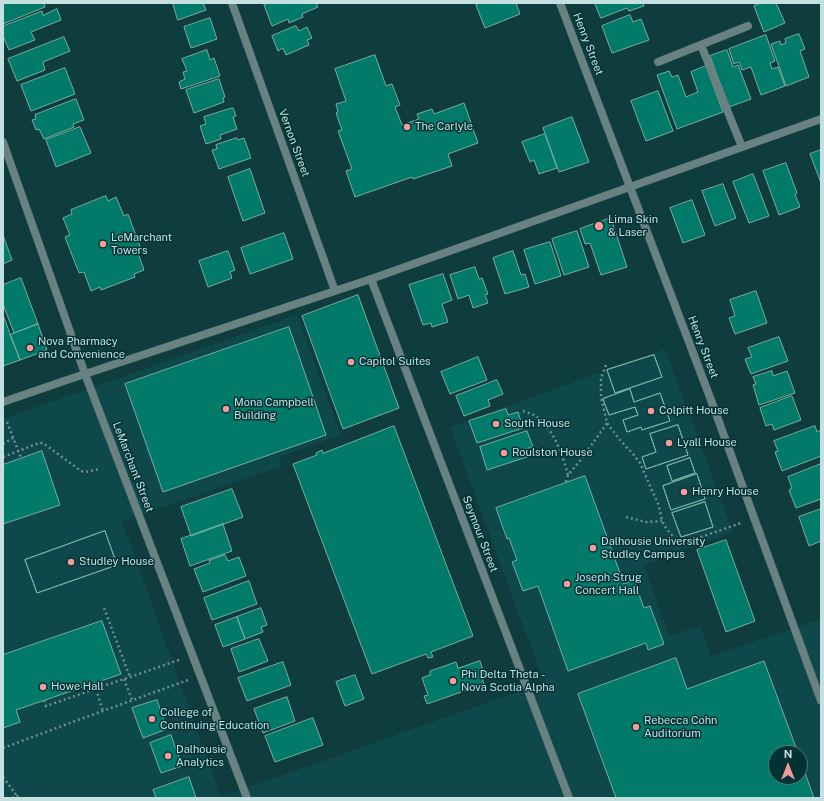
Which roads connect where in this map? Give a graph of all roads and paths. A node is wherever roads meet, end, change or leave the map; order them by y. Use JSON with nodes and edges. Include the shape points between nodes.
{"nodes":[{"id":1,"x":232,"y":3,"type":"edge"},
{"id":2,"x":560,"y":3,"type":"edge"},
{"id":3,"x":748,"y":26,"type":"dead end"},
{"id":4,"x":701,"y":45,"type":"junction"},
{"id":5,"x":658,"y":62,"type":"dead end"},
{"id":6,"x":821,"y":119,"type":"edge"},
{"id":7,"x":3,"y":142,"type":"edge"},
{"id":8,"x":742,"y":148,"type":"junction"},
{"id":9,"x":630,"y":187,"type":"junction"},
{"id":10,"x":371,"y":279,"type":"junction"},
{"id":11,"x":335,"y":291,"type":"junction"},
{"id":12,"x":606,"y":365,"type":"dead end"},
{"id":13,"x":85,"y":374,"type":"junction"},
{"id":14,"x":3,"y":402,"type":"edge"},
{"id":15,"x":523,"y":411,"type":"dead end"},
{"id":16,"x":7,"y":422,"type":"dead end"},
{"id":17,"x":607,"y":423,"type":"junction"},
{"id":18,"x":13,"y":438,"type":"junction"},
{"id":19,"x":3,"y":444,"type":"edge"},
{"id":20,"x":18,"y":451,"type":"junction"},
{"id":21,"x":3,"y":457,"type":"edge"},
{"id":22,"x":21,"y":458,"type":"dead end"},
{"id":23,"x":100,"y":469,"type":"dead end"},
{"id":24,"x":568,"y":475,"type":"junction"},
{"id":25,"x":566,"y":482,"type":"dead end"},
{"id":26,"x":626,"y":517,"type":"dead end"},
{"id":27,"x":754,"y":519,"type":"junction"},
{"id":28,"x":662,"y":521,"type":"junction"},
{"id":29,"x":104,"y":608,"type":"dead end"},
{"id":30,"x":193,"y":655,"type":"junction"},
{"id":31,"x":200,"y":675,"type":"junction"},
{"id":32,"x":130,"y":677,"type":"junction"},
{"id":33,"x":124,"y":679,"type":"junction"},
{"id":34,"x":96,"y":689,"type":"junction"},
{"id":35,"x":44,"y":700,"type":"dead end"},
{"id":36,"x":132,"y":700,"type":"junction"},
{"id":37,"x":821,"y":701,"type":"edge"},
{"id":38,"x":103,"y":711,"type":"junction"},
{"id":39,"x":3,"y":748,"type":"edge"},
{"id":40,"x":3,"y":777,"type":"edge"},
{"id":41,"x":18,"y":797,"type":"edge"},
{"id":42,"x":12,"y":798,"type":"edge"},
{"id":43,"x":248,"y":798,"type":"edge"},
{"id":44,"x":569,"y":798,"type":"edge"}],
"edges":[{"from":1,"to":11,"type":"street","name":"Vernon Street"},
{"from":2,"to":9,"type":"street","name":"Henry Street"},
{"from":3,"to":4,"type":"street"},
{"from":4,"to":5,"type":"street"},
{"from":4,"to":8,"type":"street"},
{"from":6,"to":8,"type":"street"},
{"from":7,"to":13,"type":"street","name":"LeMarchant Street"},
{"from":8,"to":9,"type":"street"},
{"from":9,"to":10,"type":"street"},
{"from":9,"to":27,"type":"street","name":"Henry Street"},
{"from":10,"to":11,"type":"street"},
{"from":10,"to":44,"type":"street","name":"Seymour Street"},
{"from":11,"to":13,"type":"street"},
{"from":12,"to":17,"type":"path","via":[[601,378],[601,398]]},
{"from":13,"to":14,"type":"street"},
{"from":13,"to":30,"type":"street","name":"LeMarchant Street"},
{"from":15,"to":24,"type":"path","via":[[533,415],[546,426],[562,454]]},
{"from":16,"to":18,"type":"path"},
{"from":17,"to":24,"type":"path"},
{"from":17,"to":28,"type":"path","via":[[640,463],[659,506]]},
{"from":18,"to":19,"type":"path"},
{"from":18,"to":20,"type":"path"},
{"from":20,"to":21,"type":"path"},
{"from":20,"to":22,"type":"path"},
{"from":20,"to":23,"type":"path","via":[[43,443],[81,471]]},
{"from":24,"to":25,"type":"path"},
{"from":26,"to":28,"type":"path","via":[[646,522]]},
{"from":27,"to":28,"type":"path","via":[[682,544],[678,543]]},
{"from":27,"to":37,"type":"street","name":"Henry Street"},
{"from":29,"to":32,"type":"path"},
{"from":30,"to":31,"type":"street","name":"LeMarchant Street"},
{"from":30,"to":32,"type":"path"},
{"from":31,"to":36,"type":"path"},
{"from":31,"to":43,"type":"street","name":"LeMarchant Street"},
{"from":32,"to":33,"type":"path"},
{"from":33,"to":34,"type":"path"},
{"from":33,"to":36,"type":"path"},
{"from":34,"to":35,"type":"path","via":[[46,706]]},
{"from":34,"to":38,"type":"path"},
{"from":36,"to":38,"type":"path"},
{"from":38,"to":39,"type":"path"},
{"from":40,"to":41,"type":"path"},
{"from":41,"to":42,"type":"path"}]}
